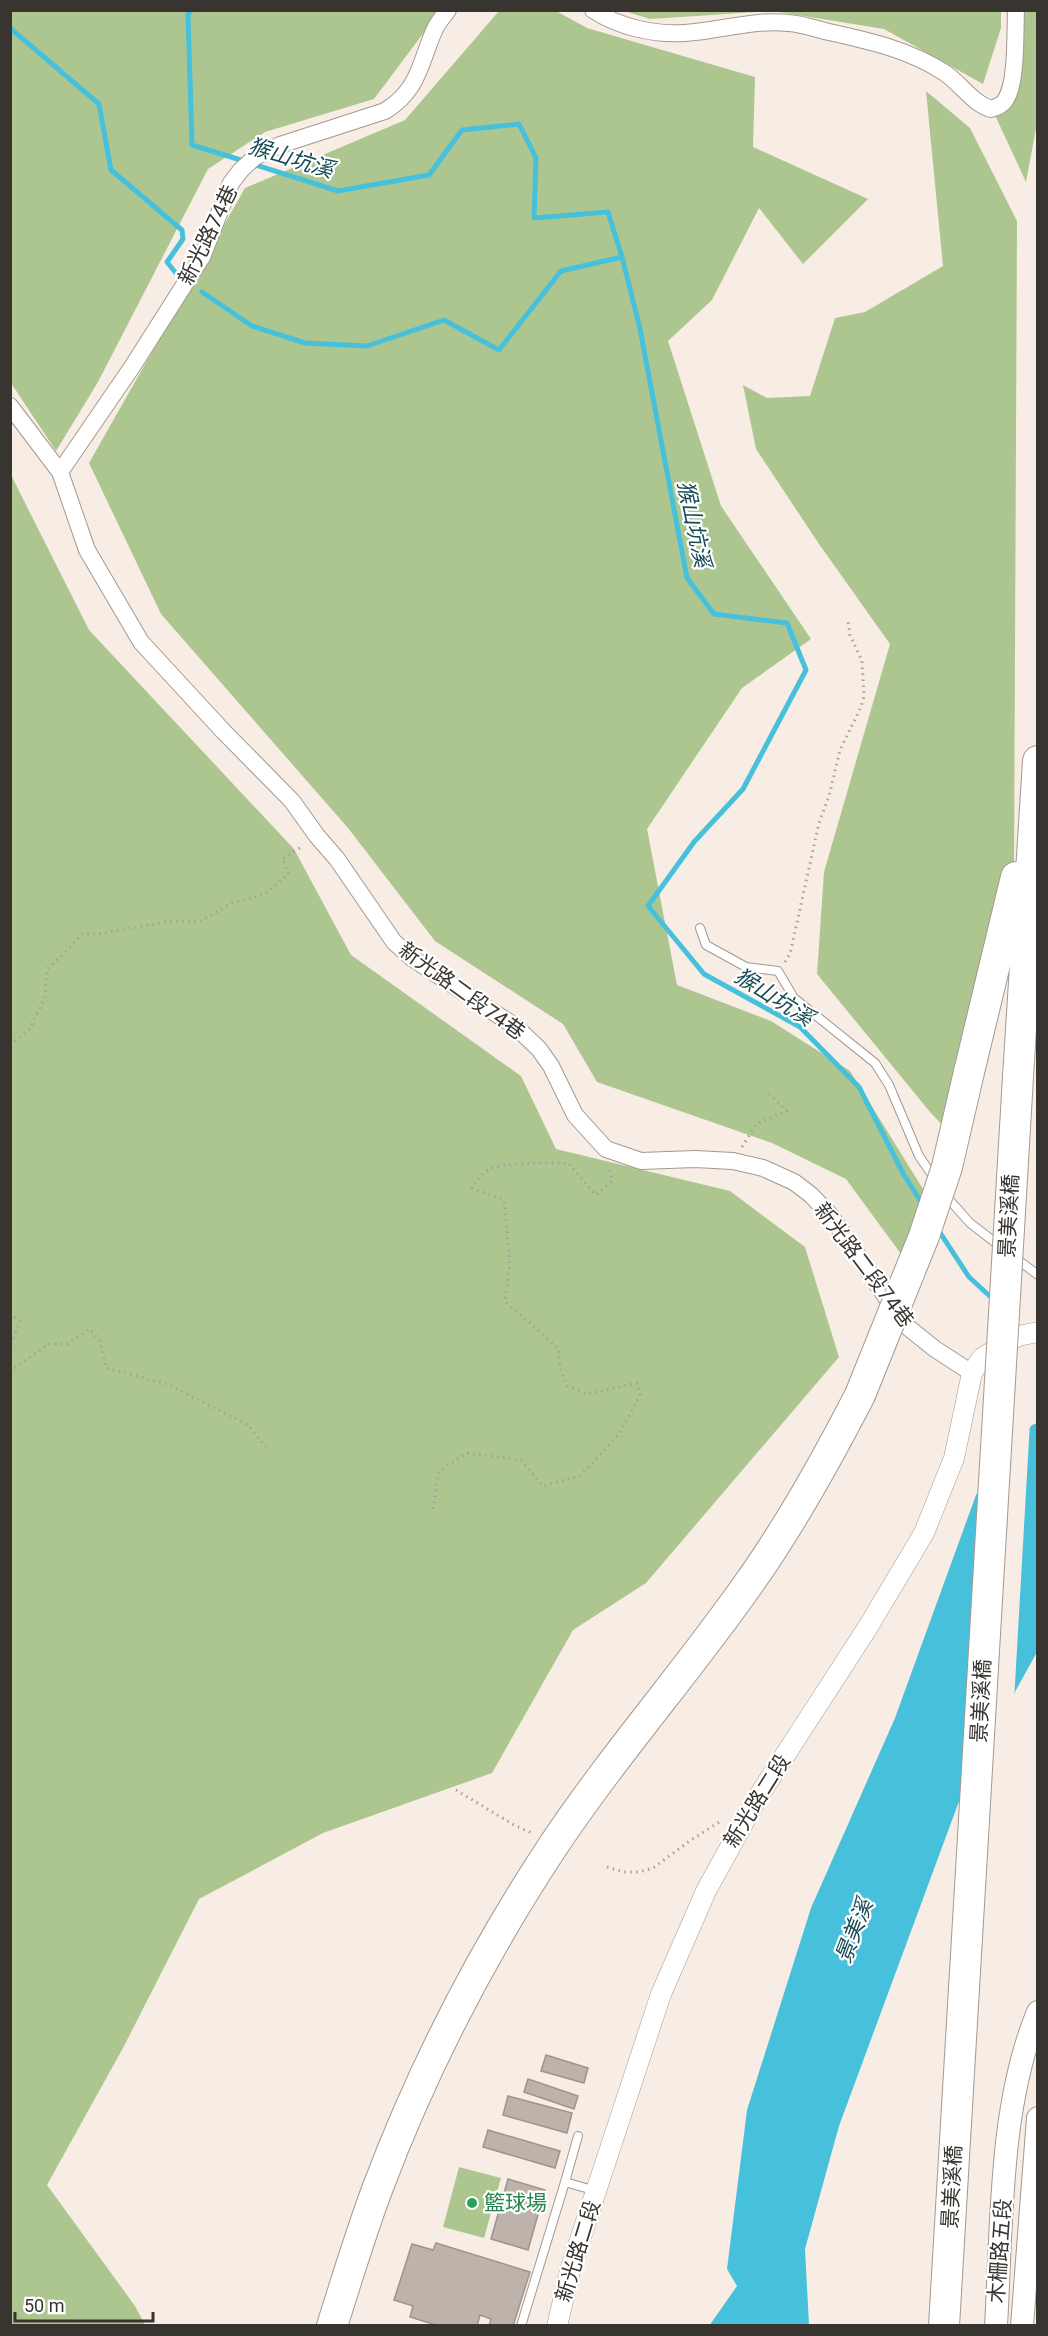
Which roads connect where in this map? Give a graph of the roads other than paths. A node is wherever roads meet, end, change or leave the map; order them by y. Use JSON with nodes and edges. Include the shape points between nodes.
{"nodes":[{"id":1,"x":447,"y":10,"type":"edge"},
{"id":2,"x":593,"y":10,"type":"edge"},
{"id":3,"x":1016,"y":10,"type":"edge"},
{"id":4,"x":10,"y":406,"type":"edge"},
{"id":5,"x":60,"y":471,"type":"junction"},
{"id":6,"x":1038,"y":761,"type":"edge"},
{"id":7,"x":1035,"y":798,"type":"junction"},
{"id":8,"x":700,"y":928,"type":"dead end"},
{"id":9,"x":1038,"y":1275,"type":"edge"},
{"id":10,"x":1038,"y":1332,"type":"edge"},
{"id":11,"x":977,"y":1365,"type":"junction"},
{"id":12,"x":1038,"y":2012,"type":"edge"},
{"id":13,"x":1038,"y":2118,"type":"edge"},
{"id":14,"x":579,"y":2136,"type":"dead end"},
{"id":15,"x":1005,"y":2177,"type":"junction"},
{"id":16,"x":1035,"y":2178,"type":"edge"},
{"id":17,"x":565,"y":2182,"type":"junction"},
{"id":18,"x":596,"y":2192,"type":"junction"},
{"id":19,"x":332,"y":2325,"type":"edge"},
{"id":20,"x":521,"y":2325,"type":"edge"},
{"id":21,"x":557,"y":2325,"type":"edge"},
{"id":22,"x":944,"y":2325,"type":"edge"},
{"id":23,"x":996,"y":2325,"type":"edge"},
{"id":24,"x":1022,"y":2325,"type":"edge"}],
"edges":[{"from":1,"to":5,"type":"street","name":"新光路74巷","via":[[435,29],[422,69],[397,104],[280,145],[255,157],[241,170],[231,183],[202,257],[132,368]]},
{"from":2,"to":3,"type":"street","via":[[620,24],[659,32],[685,33],[758,22],[791,23],[881,43],[924,60],[962,86],[979,105],[991,109],[1005,102],[1010,92]]},
{"from":4,"to":5,"type":"street","name":"新光路二段74巷"},
{"from":5,"to":11,"type":"street","name":"新光路二段74巷","via":[[87,550],[141,642],[292,801],[394,942],[516,1027],[539,1049],[575,1115],[606,1149],[641,1161],[733,1161],[763,1168],[794,1182],[831,1216],[905,1325],[935,1349]]},
{"from":6,"to":7,"type":"highway"},
{"from":7,"to":19,"type":"highway","bridge":true,"via":[[947,1167],[860,1395],[827,1459],[748,1584],[588,1796],[508,1920],[450,2023],[410,2110],[378,2187]]},
{"from":7,"to":22,"type":"highway","name":"景美溪橋","bridge":true},
{"from":8,"to":9,"type":"lane","via":[[706,945],[746,967],[778,971],[794,998],[875,1064],[889,1085],[919,1156],[949,1202]]},
{"from":10,"to":11,"type":"street","via":[[1018,1336]]},
{"from":11,"to":18,"type":"street","name":"新光路二段","via":[[954,1458],[924,1533],[756,1800],[706,1890],[665,1984]]},
{"from":12,"to":15,"type":"main road","name":"木柵路五段","via":[[1026,2041],[1008,2126]]},
{"from":13,"to":16,"type":"main road","name":"木柵路五段"},
{"from":14,"to":17,"type":"lane"},
{"from":15,"to":16,"type":"street","name":"木柵路五段"},
{"from":15,"to":23,"type":"main road","name":"木柵路五段"},
{"from":16,"to":24,"type":"main road","name":"木柵路五段"},
{"from":17,"to":18,"type":"lane"},
{"from":17,"to":20,"type":"lane"},
{"from":18,"to":21,"type":"street","name":"新光路二段"}]}
